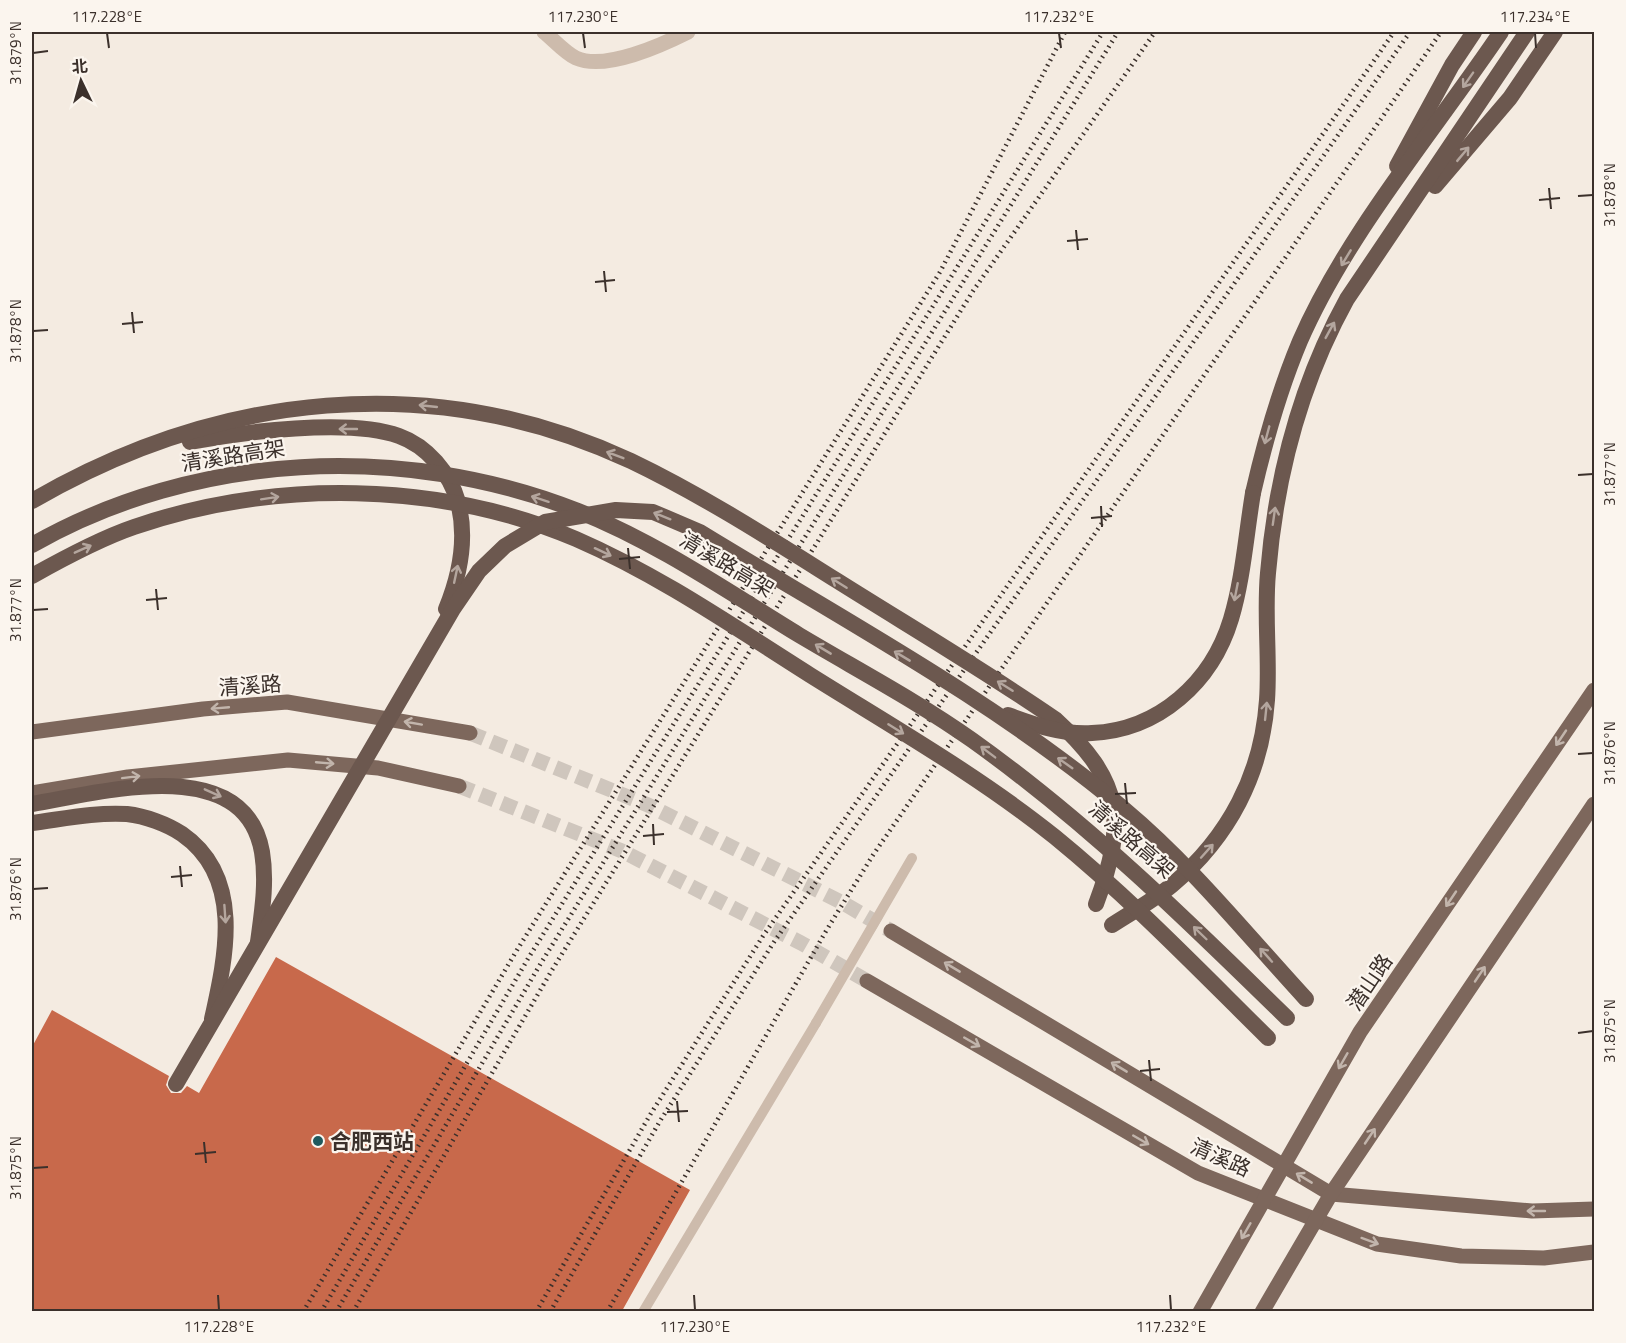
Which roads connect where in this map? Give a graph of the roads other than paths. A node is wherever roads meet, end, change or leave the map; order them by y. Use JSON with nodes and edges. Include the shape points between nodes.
{"nodes":[{"id":1,"x":543,"y":32,"type":"edge"},
{"id":2,"x":688,"y":32,"type":"edge"},
{"id":3,"x":1474,"y":32,"type":"edge"},
{"id":4,"x":1501,"y":32,"type":"edge"},
{"id":5,"x":1527,"y":32,"type":"edge"},
{"id":6,"x":1555,"y":32,"type":"edge"},
{"id":7,"x":1359,"y":236,"type":"junction"},
{"id":8,"x":1384,"y":246,"type":"junction"},
{"id":9,"x":134,"y":451,"type":"junction"},
{"id":10,"x":32,"y":501,"type":"edge"},
{"id":11,"x":32,"y":545,"type":"edge"},
{"id":12,"x":32,"y":576,"type":"edge"},
{"id":13,"x":1594,"y":690,"type":"edge"},
{"id":14,"x":986,"y":707,"type":"junction"},
{"id":15,"x":32,"y":732,"type":"edge"},
{"id":16,"x":470,"y":733,"type":"tunnel mouth"},
{"id":17,"x":459,"y":786,"type":"tunnel mouth"},
{"id":18,"x":32,"y":793,"type":"edge"},
{"id":19,"x":32,"y":804,"type":"edge"},
{"id":20,"x":1594,"y":804,"type":"edge"},
{"id":21,"x":32,"y":823,"type":"edge"},
{"id":22,"x":912,"y":858,"type":"dead end"},
{"id":23,"x":1096,"y":904,"type":"dead end"},
{"id":24,"x":1112,"y":925,"type":"dead end"},
{"id":25,"x":891,"y":931,"type":"tunnel mouth"},
{"id":26,"x":258,"y":942,"type":"junction"},
{"id":27,"x":867,"y":981,"type":"tunnel mouth"},
{"id":28,"x":1306,"y":999,"type":"dead end"},
{"id":29,"x":1287,"y":1017,"type":"dead end"},
{"id":30,"x":211,"y":1024,"type":"junction"},
{"id":31,"x":1269,"y":1038,"type":"dead end"},
{"id":32,"x":1283,"y":1166,"type":"junction"},
{"id":33,"x":1331,"y":1194,"type":"junction"},
{"id":34,"x":1264,"y":1199,"type":"junction"},
{"id":35,"x":1594,"y":1209,"type":"edge"},
{"id":36,"x":1316,"y":1220,"type":"junction"},
{"id":37,"x":1594,"y":1252,"type":"edge"},
{"id":38,"x":643,"y":1311,"type":"edge"},
{"id":39,"x":1200,"y":1311,"type":"edge"},
{"id":40,"x":1262,"y":1311,"type":"edge"}],
"edges":[{"from":1,"to":2,"type":"street","via":[[577,58],[602,62]]},
{"from":3,"to":7,"type":"highway"},
{"from":4,"to":7,"type":"highway","one_way":true},
{"from":5,"to":8,"type":"highway"},
{"from":8,"to":6,"type":"highway","one_way":true,"via":[[1510,98]]},
{"from":7,"to":14,"type":"highway","one_way":true,"bridge":true,"via":[[1301,339],[1283,384],[1255,483],[1231,619],[1209,668],[1168,709],[1123,729],[1092,734],[1062,732]]},
{"from":24,"to":8,"type":"highway","one_way":true,"bridge":true,"via":[[1171,886],[1208,852],[1246,790],[1264,730],[1269,555],[1277,492],[1290,436],[1323,342]]},
{"from":9,"to":10,"type":"highway","bridge":true,"via":[[70,479]]},
{"from":23,"to":9,"type":"highway","one_way":true,"bridge":true,"via":[[1110,866],[1117,830],[1112,798],[1081,743],[1055,719],[1004,685],[718,507],[630,461],[578,440],[468,410],[362,402],[291,408],[219,423]]},
{"from":30,"to":9,"type":"highway","one_way":true,"bridge":true,"via":[[427,652],[451,595],[462,545],[462,519],[456,493],[445,472],[425,451],[400,436],[369,429],[294,429],[221,436]]},
{"from":29,"to":11,"type":"highway","name":"清溪路高架","one_way":true,"bridge":true,"via":[[1144,878],[1072,816],[970,739],[659,550],[578,511],[502,486],[449,475],[397,468],[275,469],[180,486],[126,501]]},
{"from":12,"to":31,"type":"highway","one_way":true,"bridge":true,"via":[[133,527],[190,510],[280,496],[338,493],[445,502],[497,513],[573,538],[657,579],[954,765],[1052,836],[1126,898]]},
{"from":13,"to":32,"type":"main road","name":"潜山路","one_way":true,"via":[[1360,1032]]},
{"from":14,"to":26,"type":"highway","one_way":true,"bridge":true,"via":[[700,532],[653,512],[615,510],[545,522],[505,546],[472,581]]},
{"from":28,"to":14,"type":"highway","one_way":true,"bridge":true,"via":[[1171,853],[1125,810]]},
{"from":16,"to":15,"type":"main road","name":"清溪路","one_way":true,"via":[[287,702]]},
{"from":18,"to":17,"type":"main road","one_way":true,"via":[[128,777],[288,760],[378,768]]},
{"from":19,"to":26,"type":"highway","one_way":true,"via":[[169,785],[197,787],[217,794],[254,826],[262,851],[265,892]]},
{"from":33,"to":20,"type":"main road","one_way":true},
{"from":21,"to":30,"type":"highway","one_way":true,"via":[[103,814],[129,815],[175,829],[209,859],[219,879],[225,920],[221,978]]},
{"from":22,"to":38,"type":"street","bridge":true},
{"from":32,"to":25,"type":"main road","name":"清溪路","one_way":true},
{"from":26,"to":30,"type":"highway","bridge":true,"via":[[176,1084]]},
{"from":27,"to":34,"type":"main road","name":"清溪路","one_way":true,"via":[[1198,1173]]},
{"from":33,"to":32,"type":"main road","name":"清溪路","one_way":true},
{"from":32,"to":34,"type":"main road","name":"潜山路"},
{"from":35,"to":33,"type":"main road","name":"清溪路","one_way":true,"via":[[1532,1211]]},
{"from":33,"to":36,"type":"main road"},
{"from":34,"to":36,"type":"main road","name":"清溪路"},
{"from":34,"to":39,"type":"main road","name":"潜山路","one_way":true},
{"from":36,"to":37,"type":"main road","name":"清溪路","one_way":true,"via":[[1377,1244],[1461,1256],[1544,1258]]},
{"from":36,"to":40,"type":"main road"}]}
